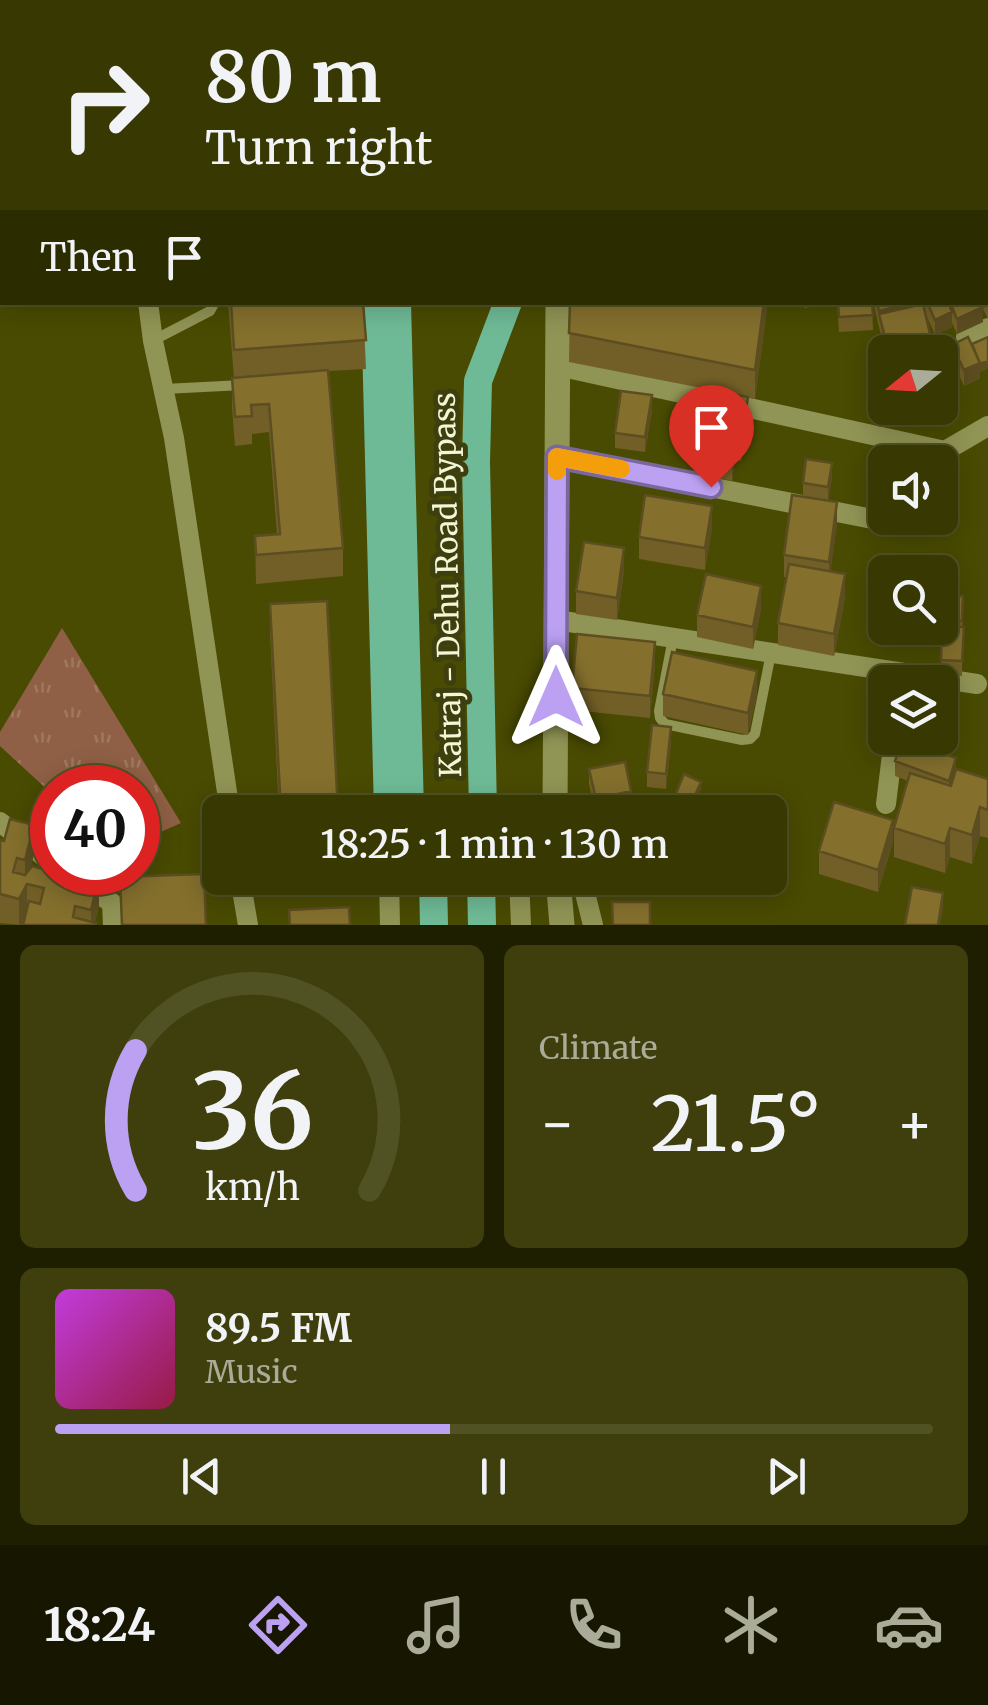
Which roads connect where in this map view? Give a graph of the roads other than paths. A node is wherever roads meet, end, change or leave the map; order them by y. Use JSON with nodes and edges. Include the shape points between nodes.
{"nodes":[{"id":1,"x":148,"y":305,"type":"edge"},
{"id":2,"x":213,"y":305,"type":"edge"},
{"id":3,"x":375,"y":305,"type":"edge"},
{"id":4,"x":397,"y":305,"type":"edge"},
{"id":5,"x":489,"y":305,"type":"edge"},
{"id":6,"x":507,"y":305,"type":"edge"},
{"id":7,"x":558,"y":305,"type":"edge"},
{"id":8,"x":988,"y":328,"type":"edge"},
{"id":9,"x":966,"y":337,"type":"edge"},
{"id":10,"x":153,"y":340,"type":"junction"},
{"id":11,"x":558,"y":366,"type":"junction"},
{"id":12,"x":478,"y":381,"type":"junction"},
{"id":13,"x":250,"y":384,"type":"edge"},
{"id":14,"x":164,"y":389,"type":"junction"},
{"id":15,"x":988,"y":426,"type":"edge"},
{"id":16,"x":557,"y":457,"type":"junction"},
{"id":17,"x":868,"y":518,"type":"edge"},
{"id":18,"x":556,"y":620,"type":"junction"},
{"id":19,"x":673,"y":638,"type":"junction"},
{"id":20,"x":771,"y":653,"type":"junction"},
{"id":21,"x":868,"y":672,"type":"edge"},
{"id":22,"x":958,"y":682,"type":"edge"},
{"id":23,"x":977,"y":684,"type":"dead end"},
{"id":24,"x":892,"y":755,"type":"edge"},
{"id":25,"x":227,"y":795,"type":"edge"},
{"id":26,"x":388,"y":795,"type":"edge"},
{"id":27,"x":410,"y":795,"type":"edge"},
{"id":28,"x":488,"y":795,"type":"edge"},
{"id":29,"x":555,"y":795,"type":"edge"},
{"id":30,"x":886,"y":804,"type":"dead end"},
{"id":31,"x":0,"y":822,"type":"edge"},
{"id":32,"x":30,"y":846,"type":"edge"},
{"id":33,"x":101,"y":895,"type":"edge"},
{"id":34,"x":243,"y":895,"type":"edge"},
{"id":35,"x":390,"y":895,"type":"edge"},
{"id":36,"x":433,"y":895,"type":"edge"},
{"id":37,"x":481,"y":895,"type":"edge"},
{"id":38,"x":520,"y":895,"type":"edge"},
{"id":39,"x":559,"y":895,"type":"edge"},
{"id":40,"x":586,"y":895,"type":"edge"},
{"id":41,"x":113,"y":925,"type":"edge"},
{"id":42,"x":248,"y":925,"type":"edge"},
{"id":43,"x":390,"y":925,"type":"edge"},
{"id":44,"x":434,"y":925,"type":"edge"},
{"id":45,"x":482,"y":925,"type":"edge"},
{"id":46,"x":521,"y":925,"type":"edge"},
{"id":47,"x":562,"y":925,"type":"edge"},
{"id":48,"x":594,"y":925,"type":"edge"}],
"edges":[{"from":1,"to":10,"type":"street"},
{"from":2,"to":10,"type":"lane"},
{"from":3,"to":26,"type":"highway"},
{"from":4,"to":27,"type":"highway"},
{"from":5,"to":12,"type":"highway"},
{"from":6,"to":12,"type":"highway","name":"Katraj - Dehu Road Bypass"},
{"from":7,"to":11,"type":"street"},
{"from":8,"to":9,"type":"street"},
{"from":10,"to":14,"type":"street"},
{"from":11,"to":15,"type":"street","via":[[945,451]]},
{"from":11,"to":16,"type":"street"},
{"from":12,"to":28,"type":"highway","name":"Katraj - Dehu Road Bypass"},
{"from":13,"to":14,"type":"lane"},
{"from":14,"to":25,"type":"street"},
{"from":16,"to":17,"type":"street"},
{"from":16,"to":18,"type":"street"},
{"from":18,"to":19,"type":"street"},
{"from":18,"to":29,"type":"street"},
{"from":19,"to":20,"type":"street"},
{"from":19,"to":20,"type":"lane","via":[[660,718],[742,740],[755,734]]},
{"from":20,"to":21,"type":"street"},
{"from":22,"to":23,"type":"street"},
{"from":24,"to":30,"type":"street"},
{"from":31,"to":32,"type":"street"},
{"from":33,"to":41,"type":"street","via":[[112,902]]},
{"from":34,"to":42,"type":"street"},
{"from":35,"to":43,"type":"street"},
{"from":36,"to":44,"type":"highway"},
{"from":37,"to":45,"type":"highway"},
{"from":38,"to":46,"type":"street"},
{"from":39,"to":47,"type":"street"},
{"from":40,"to":48,"type":"street"}]}
